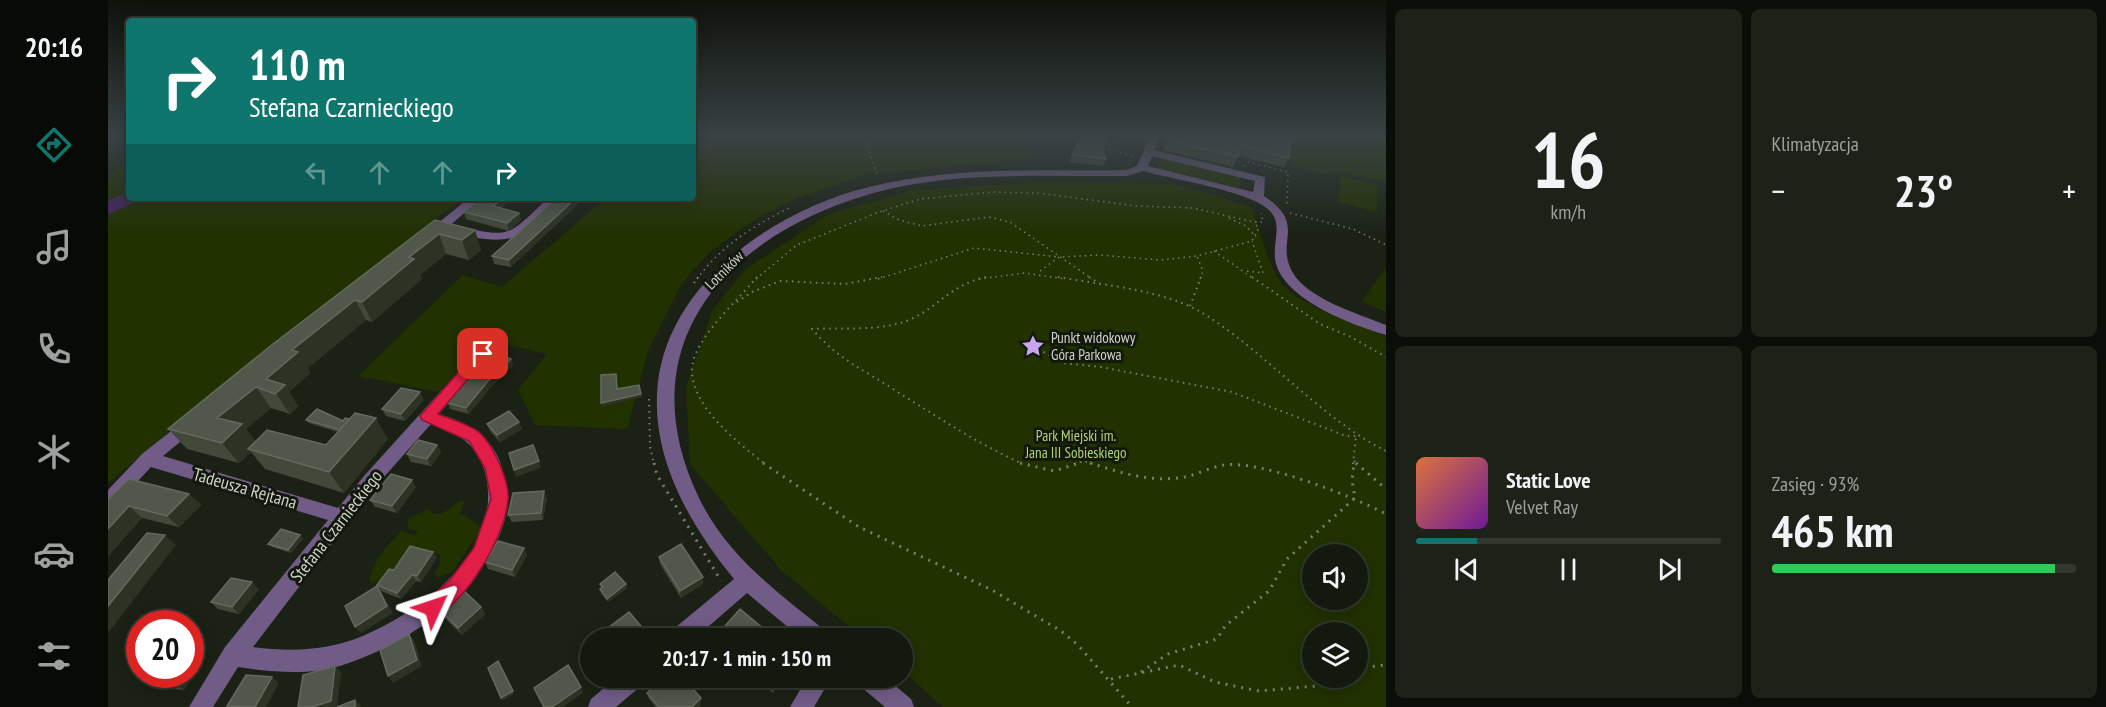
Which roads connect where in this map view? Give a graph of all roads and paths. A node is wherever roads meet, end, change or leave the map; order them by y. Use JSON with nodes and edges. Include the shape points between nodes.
{"nodes":[{"id":1,"x":875,"y":169,"type":"edge"},
{"id":2,"x":1131,"y":169,"type":"edge"},
{"id":3,"x":1177,"y":169,"type":"edge"},
{"id":4,"x":1207,"y":169,"type":"edge"},
{"id":5,"x":887,"y":176,"type":"dead end"},
{"id":6,"x":1258,"y":197,"type":"junction"},
{"id":7,"x":472,"y":201,"type":"edge"},
{"id":8,"x":552,"y":201,"type":"edge"},
{"id":9,"x":795,"y":205,"type":"dead end"},
{"id":10,"x":882,"y":211,"type":"junction"},
{"id":11,"x":1279,"y":211,"type":"junction"},
{"id":12,"x":1225,"y":216,"type":"junction"},
{"id":13,"x":1254,"y":222,"type":"junction"},
{"id":14,"x":1263,"y":222,"type":"dead end"},
{"id":15,"x":442,"y":226,"type":"junction"},
{"id":16,"x":1256,"y":237,"type":"junction"},
{"id":17,"x":1252,"y":241,"type":"junction"},
{"id":18,"x":1386,"y":244,"type":"edge"},
{"id":19,"x":415,"y":248,"type":"edge"},
{"id":20,"x":1214,"y":251,"type":"junction"},
{"id":21,"x":1059,"y":256,"type":"junction"},
{"id":22,"x":1197,"y":256,"type":"junction"},
{"id":23,"x":1244,"y":270,"type":"junction"},
{"id":24,"x":1039,"y":273,"type":"junction"},
{"id":25,"x":693,"y":284,"type":"dead end"},
{"id":26,"x":1104,"y":286,"type":"junction"},
{"id":27,"x":734,"y":305,"type":"junction"},
{"id":28,"x":1190,"y":306,"type":"junction"},
{"id":29,"x":1386,"y":330,"type":"edge"},
{"id":30,"x":1033,"y":346,"type":"dead end"},
{"id":31,"x":483,"y":354,"type":"dead end"},
{"id":32,"x":1386,"y":357,"type":"edge"},
{"id":33,"x":649,"y":393,"type":"dead end"},
{"id":34,"x":203,"y":415,"type":"edge"},
{"id":35,"x":427,"y":416,"type":"junction"},
{"id":36,"x":1356,"y":436,"type":"junction"},
{"id":37,"x":1386,"y":452,"type":"edge"},
{"id":38,"x":148,"y":459,"type":"junction"},
{"id":39,"x":1353,"y":460,"type":"junction"},
{"id":40,"x":1386,"y":489,"type":"edge"},
{"id":41,"x":1355,"y":498,"type":"junction"},
{"id":42,"x":108,"y":502,"type":"edge"},
{"id":43,"x":1386,"y":514,"type":"edge"},
{"id":44,"x":343,"y":517,"type":"junction"},
{"id":45,"x":740,"y":586,"type":"junction"},
{"id":46,"x":691,"y":628,"type":"edge"},
{"id":47,"x":803,"y":628,"type":"edge"},
{"id":48,"x":233,"y":655,"type":"junction"},
{"id":49,"x":1386,"y":665,"type":"edge"},
{"id":50,"x":1368,"y":667,"type":"edge"},
{"id":51,"x":1141,"y":672,"type":"junction"},
{"id":52,"x":1110,"y":680,"type":"junction"},
{"id":53,"x":1302,"y":687,"type":"edge"},
{"id":54,"x":621,"y":688,"type":"edge"},
{"id":55,"x":813,"y":688,"type":"edge"},
{"id":56,"x":880,"y":688,"type":"edge"},
{"id":57,"x":200,"y":707,"type":"edge"},
{"id":58,"x":599,"y":707,"type":"edge"},
{"id":59,"x":801,"y":707,"type":"edge"},
{"id":60,"x":903,"y":707,"type":"edge"},
{"id":61,"x":1132,"y":707,"type":"edge"}],
"edges":[{"from":1,"to":5,"type":"path","via":[[878,177]]},
{"from":2,"to":45,"type":"street","name":"Lotników","via":[[1127,173],[949,177],[885,186],[825,205],[770,230],[719,273],[689,309],[676,340],[666,396],[668,442],[691,501]]},
{"from":3,"to":6,"type":"street"},
{"from":4,"to":6,"type":"street","via":[[1261,179]]},
{"from":6,"to":11,"type":"street"},
{"from":7,"to":15,"type":"street"},
{"from":8,"to":15,"type":"street","via":[[512,238],[498,240]]},
{"from":9,"to":25,"type":"path","via":[[758,222],[729,243]]},
{"from":10,"to":12,"type":"path","via":[[920,199],[1004,192],[1193,208]]},
{"from":10,"to":21,"type":"path","via":[[922,226],[996,218],[1029,233]]},
{"from":10,"to":27,"type":"path","via":[[797,245],[765,268]]},
{"from":11,"to":18,"type":"path","via":[[1353,229]]},
{"from":11,"to":29,"type":"street","via":[[1281,248],[1288,276],[1308,294]]},
{"from":12,"to":13,"type":"path"},
{"from":12,"to":16,"type":"path","via":[[1246,226]]},
{"from":13,"to":14,"type":"path"},
{"from":13,"to":16,"type":"path","via":[[1259,228]]},
{"from":15,"to":19,"type":"street"},
{"from":16,"to":17,"type":"path"},
{"from":17,"to":20,"type":"path"},
{"from":17,"to":23,"type":"path","via":[[1263,273]]},
{"from":20,"to":22,"type":"path"},
{"from":20,"to":23,"type":"path"},
{"from":21,"to":22,"type":"path","via":[[1169,260]]},
{"from":21,"to":24,"type":"path"},
{"from":21,"to":26,"type":"path"},
{"from":21,"to":27,"type":"path","via":[[964,249],[867,282],[780,281],[752,292]]},
{"from":22,"to":28,"type":"path","via":[[1203,271]]},
{"from":23,"to":32,"type":"path","via":[[1258,284],[1320,324]]},
{"from":24,"to":26,"type":"path"},
{"from":24,"to":41,"type":"path","via":[[973,280],[949,290],[916,316],[894,323],[812,329],[843,360],[917,407],[1003,456],[1036,469],[1054,471],[1084,461],[1132,476],[1162,479],[1224,465],[1253,466]]},
{"from":26,"to":28,"type":"path"},
{"from":27,"to":52,"type":"path","via":[[698,348],[694,361],[700,398],[724,432],[778,474],[859,527],[992,590],[1061,631]]},
{"from":28,"to":36,"type":"path","via":[[1281,372]]},
{"from":30,"to":36,"type":"path","via":[[1063,363],[1232,392],[1346,436]]},
{"from":31,"to":35,"type":"street","name":"Stefana Czarnieckiego"},
{"from":33,"to":45,"type":"path","via":[[650,446],[657,475],[716,575]]},
{"from":34,"to":38,"type":"street"},
{"from":35,"to":44,"type":"street","name":"Stefana Czarnieckiego"},
{"from":35,"to":48,"type":"street","via":[[474,436],[486,451],[498,482],[500,499],[494,523],[481,554],[464,577],[414,621],[343,654],[289,663]]},
{"from":36,"to":37,"type":"path"},
{"from":36,"to":39,"type":"path"},
{"from":38,"to":42,"type":"street"},
{"from":38,"to":44,"type":"street","name":"Tadeusza Rejtana"},
{"from":39,"to":40,"type":"path"},
{"from":39,"to":41,"type":"path"},
{"from":41,"to":43,"type":"path"},
{"from":41,"to":51,"type":"path","via":[[1287,558],[1269,591],[1225,626],[1216,639],[1176,649]]},
{"from":44,"to":48,"type":"street","name":"Stefana Czarnieckiego"},
{"from":45,"to":46,"type":"street"},
{"from":45,"to":47,"type":"street","name":"Lotników"},
{"from":48,"to":57,"type":"street","name":"Stefana Czarnieckiego"},
{"from":49,"to":50,"type":"path"},
{"from":51,"to":52,"type":"path"},
{"from":51,"to":53,"type":"path","via":[[1179,665],[1215,682],[1259,691]]},
{"from":52,"to":61,"type":"path"},
{"from":54,"to":58,"type":"street"},
{"from":55,"to":59,"type":"street"},
{"from":56,"to":60,"type":"street"}]}
